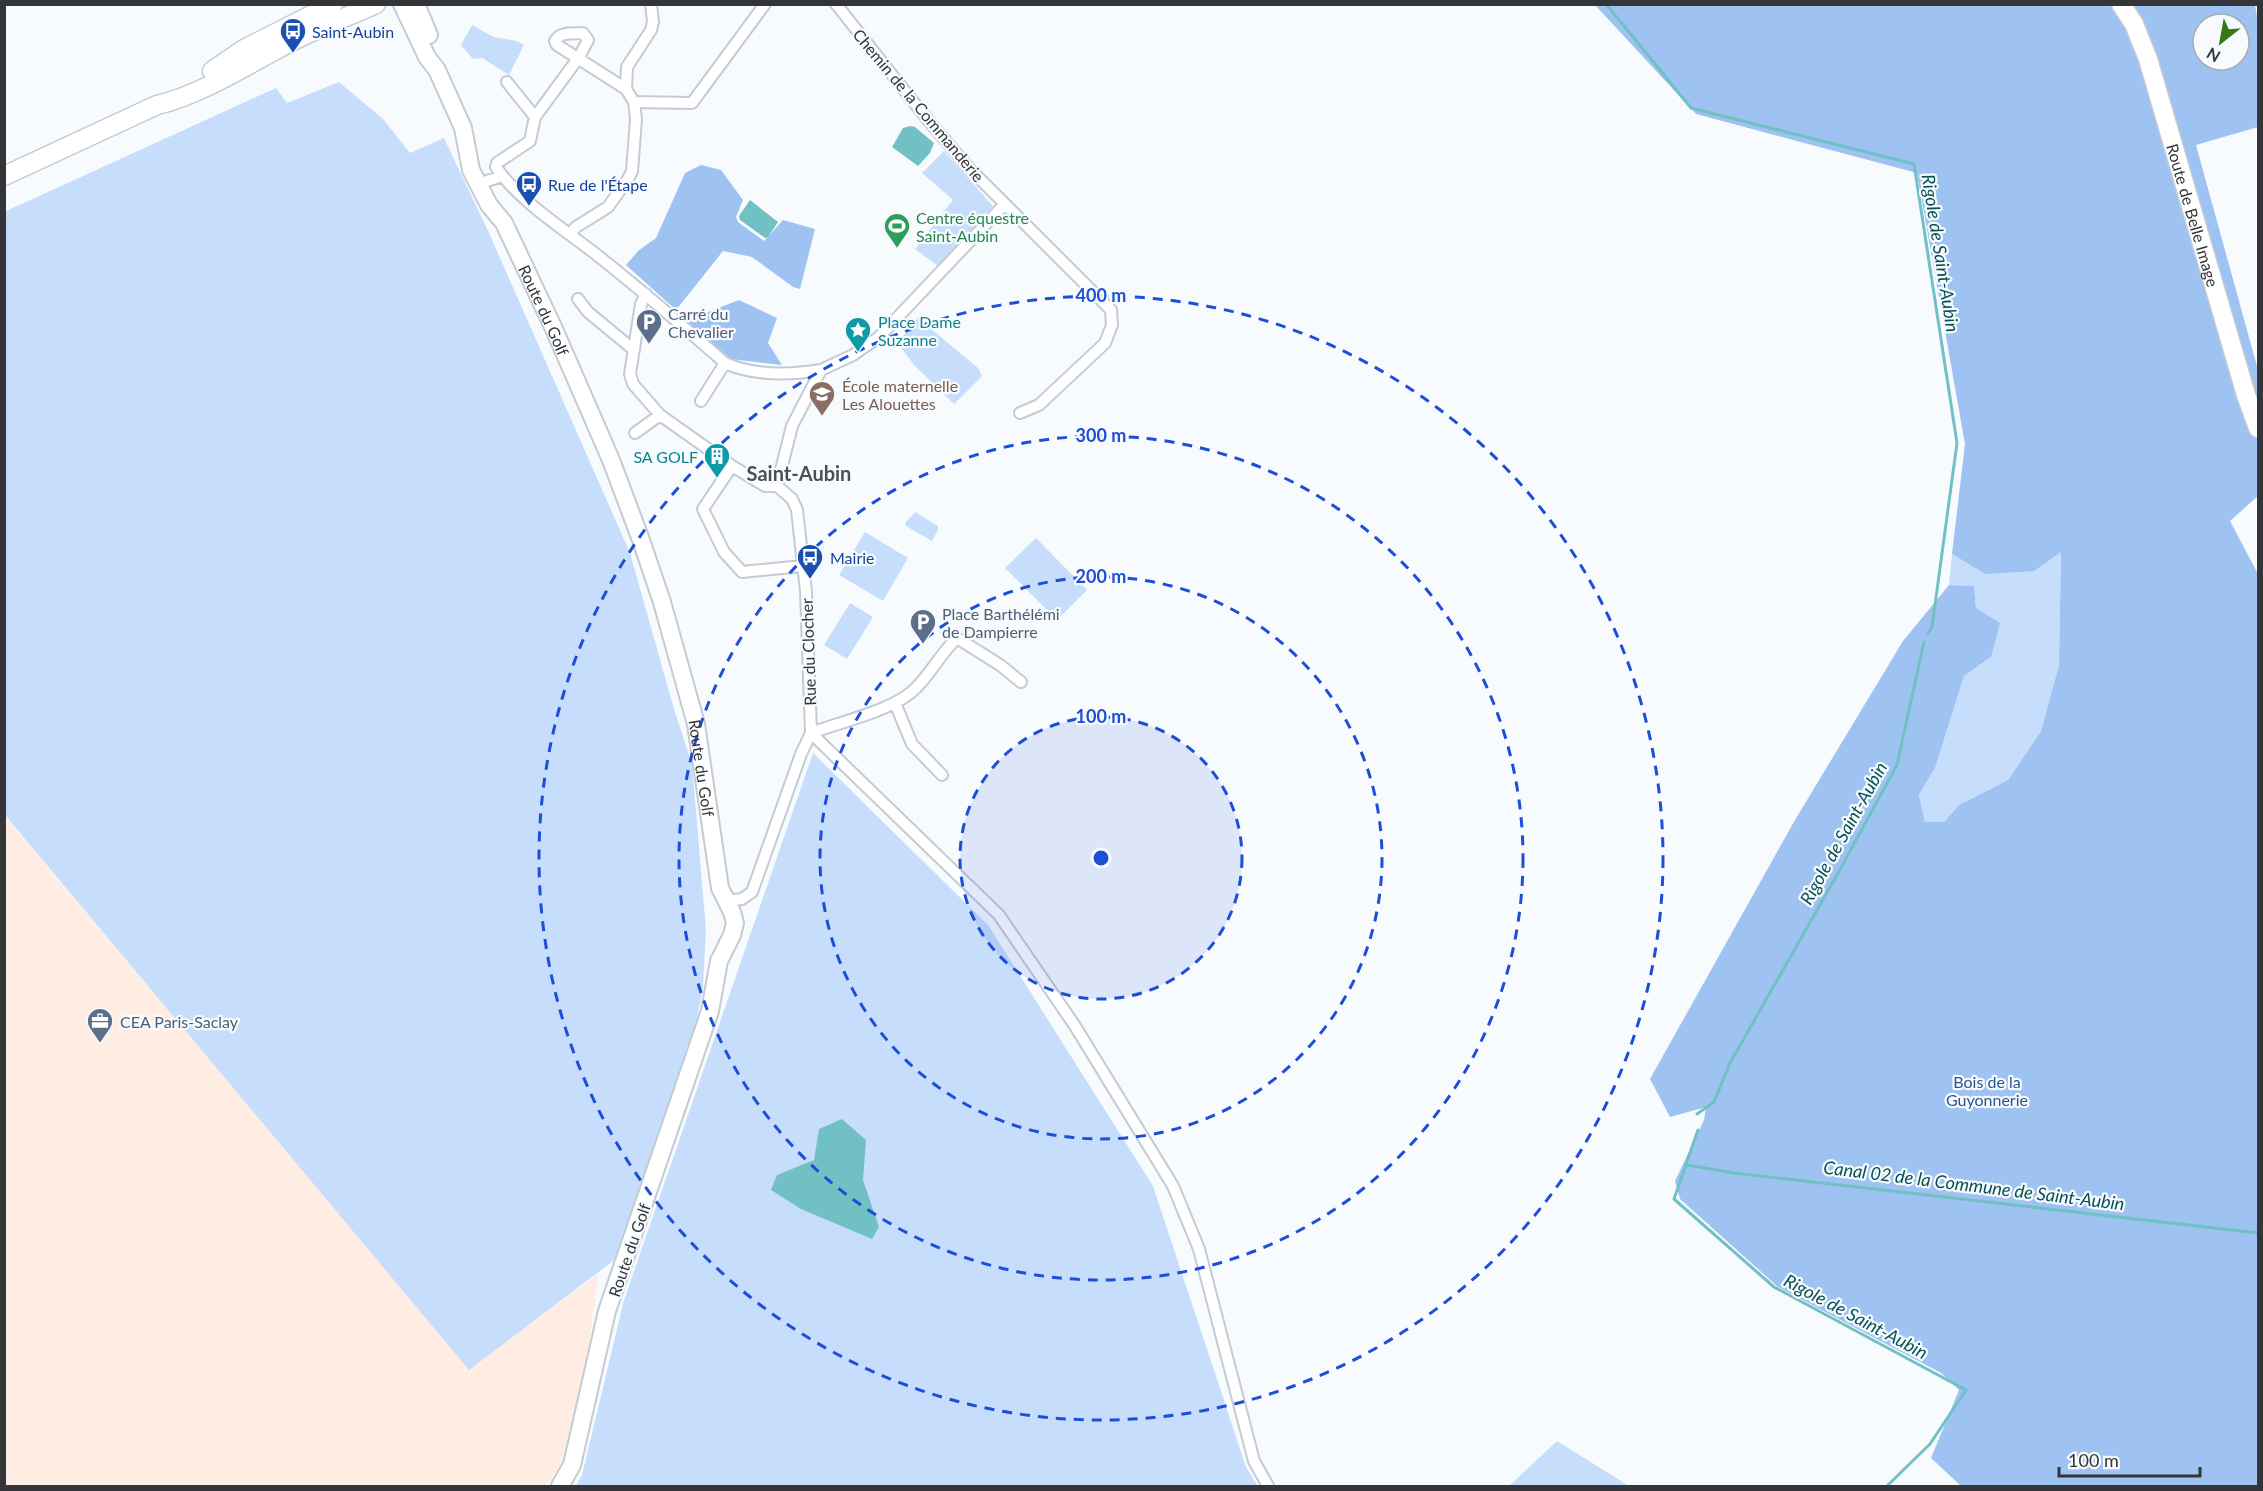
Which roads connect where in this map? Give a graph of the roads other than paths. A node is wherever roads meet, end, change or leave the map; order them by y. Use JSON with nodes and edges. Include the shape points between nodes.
{"nodes":[{"id":1,"x":333,"y":4,"type":"edge"},
{"id":2,"x":376,"y":4,"type":"edge"},
{"id":3,"x":402,"y":4,"type":"edge"},
{"id":4,"x":416,"y":4,"type":"edge"},
{"id":5,"x":651,"y":4,"type":"edge"},
{"id":6,"x":765,"y":4,"type":"edge"},
{"id":7,"x":836,"y":4,"type":"edge"},
{"id":8,"x":2121,"y":4,"type":"edge"},
{"id":9,"x":437,"y":70,"type":"junction"},
{"id":10,"x":507,"y":82,"type":"dead end"},
{"id":11,"x":626,"y":89,"type":"junction"},
{"id":12,"x":634,"y":102,"type":"junction"},
{"id":13,"x":157,"y":105,"type":"junction"},
{"id":14,"x":535,"y":117,"type":"junction"},
{"id":15,"x":4,"y":176,"type":"edge"},
{"id":16,"x":502,"y":176,"type":"junction"},
{"id":17,"x":478,"y":184,"type":"junction"},
{"id":18,"x":1004,"y":205,"type":"junction"},
{"id":19,"x":570,"y":234,"type":"junction"},
{"id":20,"x":646,"y":294,"type":"junction"},
{"id":21,"x":578,"y":299,"type":"dead end"},
{"id":22,"x":634,"y":350,"type":"junction"},
{"id":23,"x":725,"y":363,"type":"junction"},
{"id":24,"x":821,"y":370,"type":"junction"},
{"id":25,"x":701,"y":401,"type":"dead end"},
{"id":26,"x":1020,"y":413,"type":"dead end"},
{"id":27,"x":660,"y":415,"type":"junction"},
{"id":28,"x":2259,"y":428,"type":"edge"},
{"id":29,"x":635,"y":433,"type":"dead end"},
{"id":30,"x":732,"y":466,"type":"junction"},
{"id":31,"x":777,"y":486,"type":"junction"},
{"id":32,"x":803,"y":566,"type":"junction"},
{"id":33,"x":1021,"y":682,"type":"dead end"},
{"id":34,"x":895,"y":703,"type":"junction"},
{"id":35,"x":811,"y":733,"type":"junction"},
{"id":36,"x":942,"y":775,"type":"dead end"},
{"id":37,"x":726,"y":901,"type":"junction"},
{"id":38,"x":560,"y":1486,"type":"edge"},
{"id":39,"x":1268,"y":1486,"type":"edge"}],
"edges":[{"from":1,"to":13,"type":"main road","via":[[244,49]]},
{"from":2,"to":13,"type":"main road","via":[[171,102]]},
{"from":3,"to":9,"type":"street","name":"Route du Golf"},
{"from":4,"to":9,"type":"street","name":"Route du Golf","via":[[437,52]]},
{"from":5,"to":11,"type":"street","via":[[651,30],[627,68]]},
{"from":6,"to":12,"type":"street","via":[[692,102]]},
{"from":7,"to":18,"type":"street","name":"Chemin de la Commanderie","via":[[927,119]]},
{"from":8,"to":28,"type":"main road","name":"Route de Belle Image","via":[[2148,59]]},
{"from":9,"to":17,"type":"street","name":"Route du Golf","via":[[463,128],[471,170]]},
{"from":10,"to":14,"type":"street"},
{"from":11,"to":12,"type":"street"},
{"from":11,"to":14,"type":"street","via":[[579,57]]},
{"from":12,"to":19,"type":"street","via":[[635,150],[628,180],[608,207]]},
{"from":13,"to":15,"type":"main road"},
{"from":14,"to":16,"type":"street","via":[[530,141],[497,163]]},
{"from":16,"to":17,"type":"street"},
{"from":16,"to":19,"type":"street"},
{"from":17,"to":37,"type":"street","name":"Route du Golf","via":[[504,223],[541,299],[641,540],[696,724],[720,888]]},
{"from":18,"to":24,"type":"street","via":[[879,337]]},
{"from":18,"to":26,"type":"street","name":"Chemin de la Commanderie","via":[[1111,310],[1112,325],[1105,343],[1039,405]]},
{"from":19,"to":20,"type":"street"},
{"from":20,"to":22,"type":"street"},
{"from":20,"to":23,"type":"street"},
{"from":21,"to":22,"type":"street"},
{"from":22,"to":27,"type":"street","via":[[631,381]]},
{"from":23,"to":24,"type":"street","via":[[738,369],[778,373]]},
{"from":23,"to":25,"type":"street"},
{"from":24,"to":31,"type":"street","via":[[792,426]]},
{"from":27,"to":29,"type":"street"},
{"from":27,"to":30,"type":"street"},
{"from":30,"to":31,"type":"street","via":[[765,486]]},
{"from":30,"to":32,"type":"street","via":[[703,509],[724,552],[742,572]]},
{"from":31,"to":32,"type":"street","name":"Rue du Clocher","via":[[792,499],[797,510]]},
{"from":32,"to":35,"type":"street","name":"Rue du Clocher"},
{"from":33,"to":34,"type":"street","via":[[957,638],[916,689]]},
{"from":34,"to":35,"type":"street"},
{"from":34,"to":36,"type":"street","via":[[912,744]]},
{"from":35,"to":37,"type":"street","via":[[752,892],[741,899]]},
{"from":35,"to":39,"type":"street","via":[[999,915],[1075,1026],[1173,1186],[1199,1249],[1254,1461]]},
{"from":37,"to":38,"type":"street","name":"Route du Golf","via":[[735,923],[732,935],[719,961],[710,1011],[608,1311],[572,1465]]}]}
